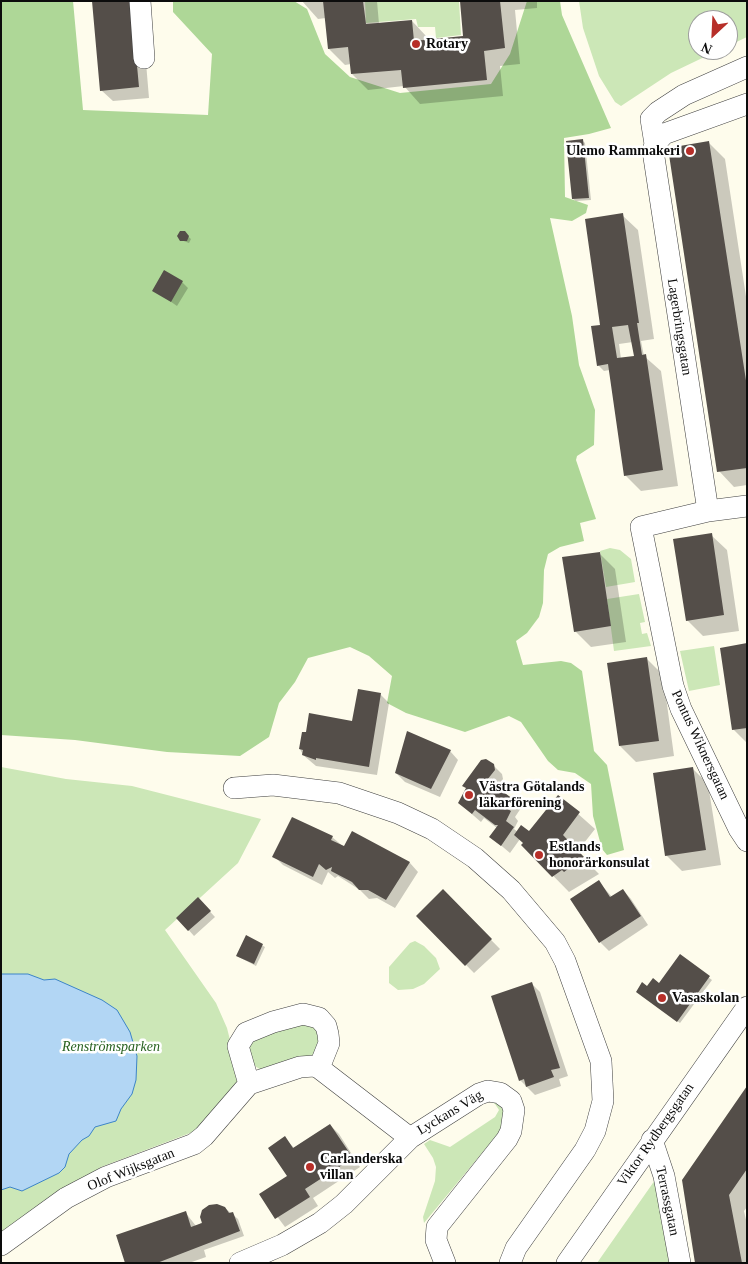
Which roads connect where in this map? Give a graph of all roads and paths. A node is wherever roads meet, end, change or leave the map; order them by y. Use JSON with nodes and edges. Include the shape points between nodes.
{"nodes":[{"id":1,"x":140,"y":1,"type":"edge"},
{"id":2,"x":144,"y":58,"type":"dead end"},
{"id":3,"x":747,"y":67,"type":"edge"},
{"id":4,"x":747,"y":104,"type":"edge"},
{"id":5,"x":655,"y":144,"type":"junction"},
{"id":6,"x":747,"y":506,"type":"edge"},
{"id":7,"x":708,"y":511,"type":"junction"},
{"id":8,"x":234,"y":788,"type":"dead end"},
{"id":9,"x":747,"y":841,"type":"edge"},
{"id":10,"x":747,"y":1007,"type":"edge"},
{"id":11,"x":320,"y":1068,"type":"junction"},
{"id":12,"x":249,"y":1084,"type":"junction"},
{"id":13,"x":410,"y":1138,"type":"junction"},
{"id":14,"x":652,"y":1140,"type":"junction"},
{"id":15,"x":1,"y":1245,"type":"edge"},
{"id":16,"x":240,"y":1263,"type":"edge"},
{"id":17,"x":445,"y":1263,"type":"edge"},
{"id":18,"x":510,"y":1263,"type":"edge"},
{"id":19,"x":566,"y":1263,"type":"edge"},
{"id":20,"x":680,"y":1263,"type":"edge"}],
"edges":[{"from":1,"to":2,"type":"street"},
{"from":3,"to":5,"type":"street","name":"Lagerbringsgatan","via":[[684,95],[658,112],[651,118]]},
{"from":4,"to":5,"type":"street","via":[[664,134]]},
{"from":5,"to":7,"type":"street","name":"Lagerbringsgatan","via":[[653,158]]},
{"from":6,"to":7,"type":"street"},
{"from":7,"to":9,"type":"street","name":"Pontus Wiknersgatan","via":[[641,527],[673,686],[681,709]]},
{"from":8,"to":18,"type":"street","via":[[273,785],[339,793],[398,813],[432,829],[475,858],[511,890],[555,942],[576,988],[601,1061],[603,1102],[595,1131],[585,1150],[516,1248]]},
{"from":10,"to":14,"type":"street","name":"Viktor Rydbergsgatan"},
{"from":11,"to":12,"type":"street","via":[[300,1067]]},
{"from":11,"to":12,"type":"street","via":[[329,1043],[326,1026],[319,1018],[303,1014],[246,1033],[238,1046]]},
{"from":11,"to":13,"type":"street"},
{"from":12,"to":15,"type":"street","name":"Olof Wijksgatan","via":[[194,1144],[106,1177],[66,1198]]},
{"from":13,"to":16,"type":"street","name":"Lyckans Väg","via":[[344,1204],[320,1223],[282,1245]]},
{"from":13,"to":17,"type":"street","name":"Lyckans Väg","via":[[488,1091],[508,1098],[514,1110],[507,1139],[444,1216],[435,1232]]},
{"from":14,"to":19,"type":"street","name":"Viktor Rydbergsgatan"},
{"from":14,"to":20,"type":"street","name":"Terrassgatan","via":[[664,1176]]}]}
